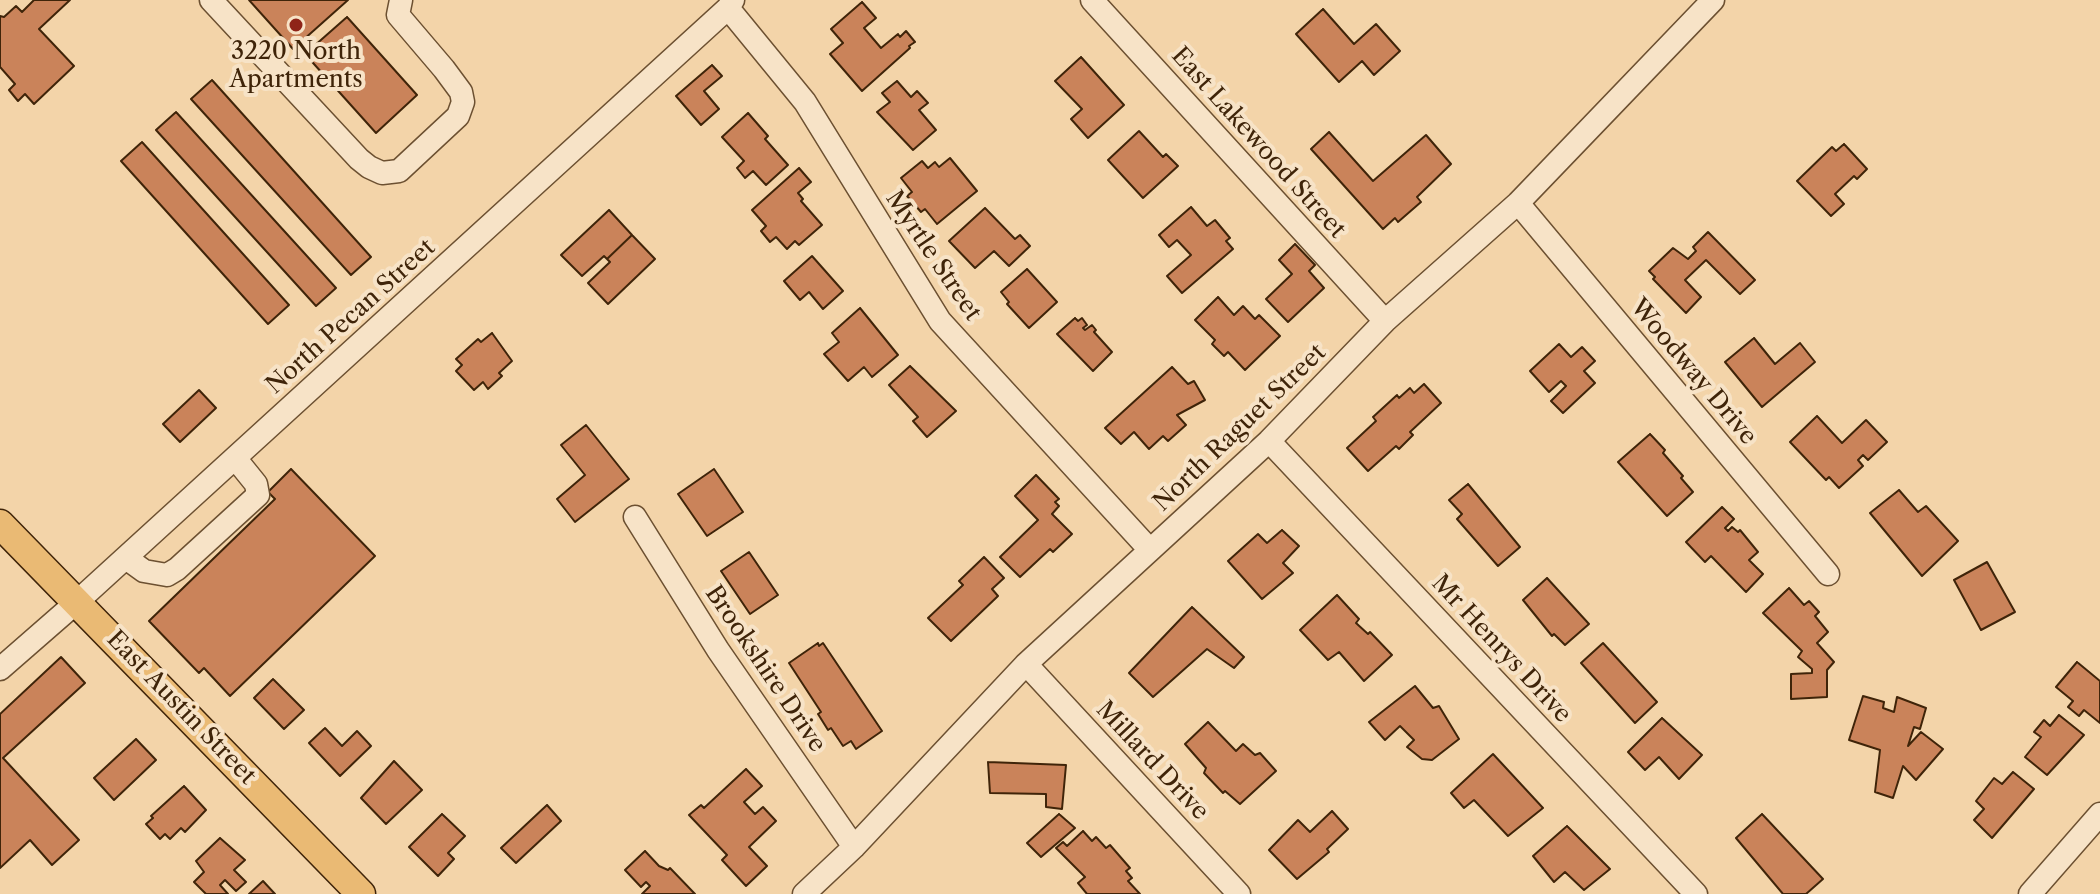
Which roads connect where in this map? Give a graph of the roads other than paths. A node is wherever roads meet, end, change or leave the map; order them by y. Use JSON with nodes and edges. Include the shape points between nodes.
{"nodes":[{"id":1,"x":211,"y":0,"type":"edge"},
{"id":2,"x":401,"y":0,"type":"edge"},
{"id":3,"x":1092,"y":0,"type":"edge"},
{"id":4,"x":1702,"y":3,"type":"edge"},
{"id":5,"x":731,"y":4,"type":"edge"},
{"id":6,"x":1518,"y":203,"type":"junction"},
{"id":7,"x":1385,"y":321,"type":"junction"},
{"id":8,"x":1269,"y":441,"type":"junction"},
{"id":9,"x":235,"y":458,"type":"junction"},
{"id":10,"x":635,"y":517,"type":"dead end"},
{"id":11,"x":0,"y":524,"type":"edge"},
{"id":12,"x":1150,"y":550,"type":"junction"},
{"id":13,"x":126,"y":558,"type":"junction"},
{"id":14,"x":1828,"y":574,"type":"dead end"},
{"id":15,"x":78,"y":601,"type":"junction"},
{"id":16,"x":1026,"y":664,"type":"junction"},
{"id":17,"x":0,"y":669,"type":"edge"},
{"id":18,"x":2100,"y":814,"type":"edge"},
{"id":19,"x":854,"y":847,"type":"junction"},
{"id":20,"x":361,"y":894,"type":"edge"},
{"id":21,"x":804,"y":894,"type":"edge"},
{"id":22,"x":1239,"y":894,"type":"edge"},
{"id":23,"x":1696,"y":894,"type":"edge"},
{"id":24,"x":2030,"y":894,"type":"edge"}],
"edges":[{"from":1,"to":2,"type":"street","via":[[359,159],[382,173],[399,171],[458,116],[463,102],[444,69],[398,15]]},
{"from":3,"to":7,"type":"street","name":"East Lakewood Street"},
{"from":4,"to":6,"type":"street","name":"North Raguet Street"},
{"from":5,"to":9,"type":"street","name":"North Pecan Street"},
{"from":5,"to":12,"type":"street","name":"Myrtle Street","via":[[805,102],[940,321]]},
{"from":6,"to":7,"type":"street","name":"North Raguet Street"},
{"from":6,"to":14,"type":"street","name":"Woodway Drive"},
{"from":7,"to":8,"type":"street","name":"North Raguet Street"},
{"from":8,"to":12,"type":"street","name":"North Raguet Street"},
{"from":8,"to":23,"type":"street","name":"Mr Henrys Drive"},
{"from":9,"to":13,"type":"street","name":"North Pecan Street"},
{"from":9,"to":13,"type":"street","via":[[256,484],[258,495],[167,575],[144,571]]},
{"from":10,"to":19,"type":"street","name":"Brookshire Drive","via":[[718,650]]},
{"from":11,"to":15,"type":"main road","name":"East Austin Street"},
{"from":12,"to":16,"type":"street","name":"North Raguet Street"},
{"from":13,"to":15,"type":"street","name":"North Pecan Street"},
{"from":15,"to":17,"type":"street","name":"North Pecan Street"},
{"from":15,"to":20,"type":"main road","name":"East Austin Street"},
{"from":16,"to":19,"type":"street","name":"North Raguet Street"},
{"from":16,"to":22,"type":"street","name":"Millard Drive"},
{"from":18,"to":24,"type":"street"},
{"from":19,"to":21,"type":"street","name":"North Raguet Street"}]}
